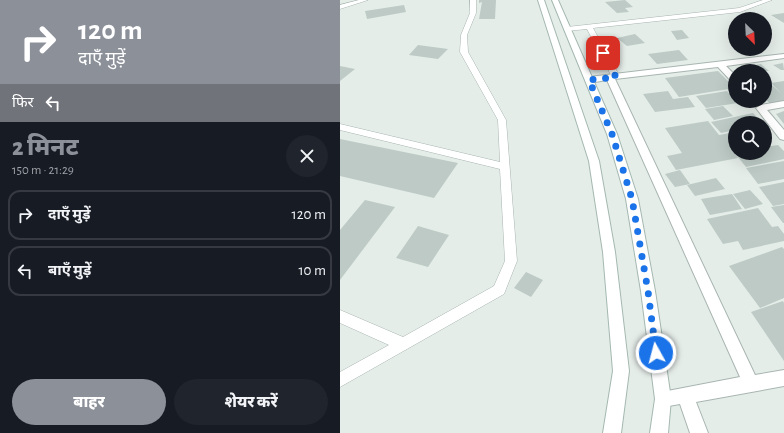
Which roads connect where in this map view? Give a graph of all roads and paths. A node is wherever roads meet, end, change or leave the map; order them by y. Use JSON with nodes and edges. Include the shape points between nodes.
{"nodes":[{"id":1,"x":365,"y":0,"type":"edge"},
{"id":2,"x":473,"y":0,"type":"edge"},
{"id":3,"x":541,"y":0,"type":"edge"},
{"id":4,"x":554,"y":0,"type":"edge"},
{"id":5,"x":769,"y":0,"type":"edge"},
{"id":6,"x":340,"y":7,"type":"edge"},
{"id":7,"x":590,"y":28,"type":"junction"},
{"id":8,"x":567,"y":30,"type":"junction"},
{"id":9,"x":784,"y":56,"type":"edge"},
{"id":10,"x":720,"y":64,"type":"junction"},
{"id":11,"x":728,"y":73,"type":"edge"},
{"id":12,"x":612,"y":78,"type":"junction"},
{"id":13,"x":589,"y":80,"type":"junction"},
{"id":14,"x":772,"y":104,"type":"edge"},
{"id":15,"x":784,"y":104,"type":"edge"},
{"id":16,"x":761,"y":108,"type":"edge"},
{"id":17,"x":340,"y":128,"type":"edge"},
{"id":18,"x":784,"y":137,"type":"edge"},
{"id":19,"x":505,"y":167,"type":"junction"},
{"id":20,"x":340,"y":316,"type":"edge"},
{"id":21,"x":403,"y":344,"type":"junction"},
{"id":22,"x":784,"y":378,"type":"edge"},
{"id":23,"x":340,"y":380,"type":"edge"},
{"id":24,"x":750,"y":384,"type":"junction"},
{"id":25,"x":685,"y":396,"type":"junction"},
{"id":26,"x":663,"y":399,"type":"junction"},
{"id":27,"x":612,"y":433,"type":"edge"},
{"id":28,"x":659,"y":433,"type":"edge"},
{"id":29,"x":699,"y":433,"type":"edge"}],
"edges":[{"from":1,"to":6,"type":"lane"},
{"from":2,"to":19,"type":"lane","via":[[473,12],[464,34],[464,52],[502,120]]},
{"from":3,"to":27,"type":"main road","via":[[594,161],[609,252],[621,371]]},
{"from":4,"to":8,"type":"main road"},
{"from":5,"to":7,"type":"lane","via":[[740,10]]},
{"from":7,"to":8,"type":"lane"},
{"from":7,"to":12,"type":"lane"},
{"from":8,"to":13,"type":"main road"},
{"from":9,"to":10,"type":"main road"},
{"from":10,"to":11,"type":"main road"},
{"from":10,"to":12,"type":"main road"},
{"from":12,"to":13,"type":"main road"},
{"from":12,"to":24,"type":"main road"},
{"from":13,"to":26,"type":"main road","via":[[612,134],[632,199]]},
{"from":14,"to":15,"type":"main road"},
{"from":16,"to":18,"type":"main road"},
{"from":17,"to":19,"type":"lane"},
{"from":19,"to":21,"type":"lane","via":[[511,261],[499,290]]},
{"from":20,"to":21,"type":"lane"},
{"from":21,"to":23,"type":"lane"},
{"from":22,"to":24,"type":"main road"},
{"from":24,"to":25,"type":"main road"},
{"from":25,"to":26,"type":"main road"},
{"from":25,"to":29,"type":"main road"},
{"from":26,"to":28,"type":"main road"}]}
